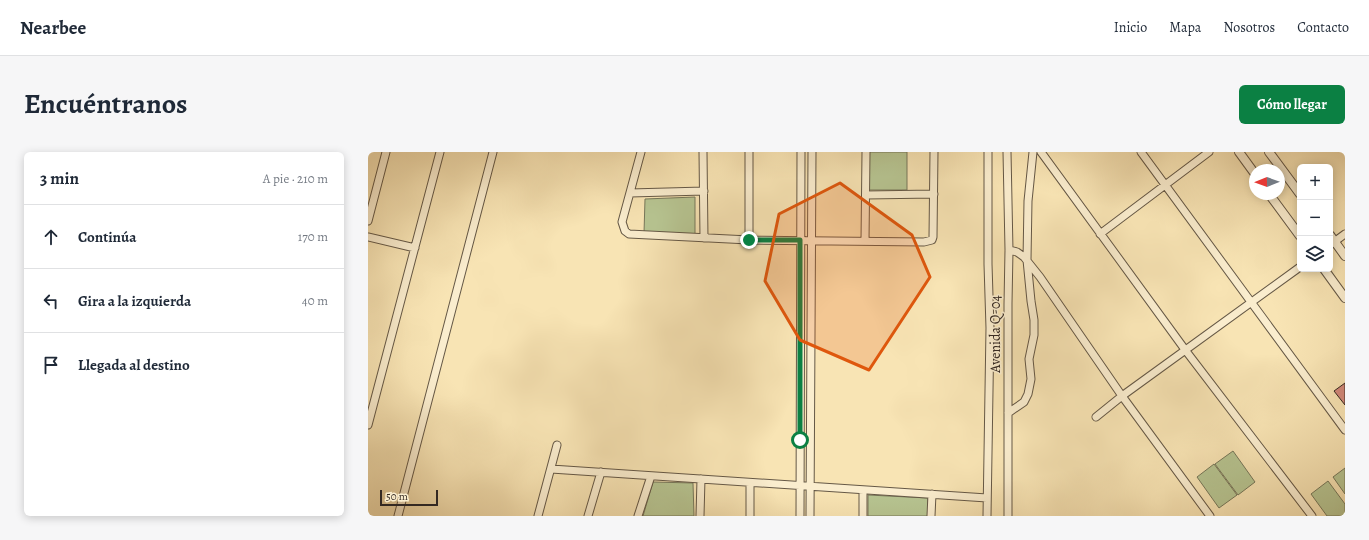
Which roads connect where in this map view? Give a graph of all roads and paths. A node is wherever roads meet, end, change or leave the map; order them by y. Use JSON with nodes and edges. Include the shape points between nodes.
{"nodes":[{"id":1,"x":386,"y":152,"type":"edge"},
{"id":2,"x":440,"y":152,"type":"edge"},
{"id":3,"x":493,"y":152,"type":"edge"},
{"id":4,"x":641,"y":152,"type":"edge"},
{"id":5,"x":703,"y":152,"type":"edge"},
{"id":6,"x":749,"y":152,"type":"edge"},
{"id":7,"x":801,"y":152,"type":"edge"},
{"id":8,"x":812,"y":152,"type":"edge"},
{"id":9,"x":866,"y":152,"type":"edge"},
{"id":10,"x":934,"y":152,"type":"edge"},
{"id":11,"x":988,"y":152,"type":"edge"},
{"id":12,"x":1007,"y":152,"type":"edge"},
{"id":13,"x":1033,"y":152,"type":"edge"},
{"id":14,"x":1041,"y":152,"type":"edge"},
{"id":15,"x":1141,"y":152,"type":"edge"},
{"id":16,"x":1209,"y":152,"type":"edge"},
{"id":17,"x":1239,"y":152,"type":"edge"},
{"id":18,"x":1269,"y":152,"type":"edge"},
{"id":19,"x":1249,"y":166,"type":"edge"},
{"id":20,"x":1165,"y":185,"type":"junction"},
{"id":21,"x":1297,"y":190,"type":"edge"},
{"id":22,"x":704,"y":191,"type":"junction"},
{"id":23,"x":630,"y":193,"type":"junction"},
{"id":24,"x":934,"y":194,"type":"junction"},
{"id":25,"x":866,"y":195,"type":"junction"},
{"id":26,"x":1273,"y":200,"type":"edge"},
{"id":27,"x":368,"y":221,"type":"edge"},
{"id":28,"x":1297,"y":232,"type":"edge"},
{"id":29,"x":1100,"y":234,"type":"junction"},
{"id":30,"x":1345,"y":234,"type":"edge"},
{"id":31,"x":368,"y":237,"type":"edge"},
{"id":32,"x":704,"y":238,"type":"junction"},
{"id":33,"x":749,"y":240,"type":"junction"},
{"id":34,"x":800,"y":240,"type":"junction"},
{"id":35,"x":1333,"y":240,"type":"edge"},
{"id":36,"x":811,"y":241,"type":"junction"},
{"id":37,"x":865,"y":241,"type":"junction"},
{"id":38,"x":1333,"y":241,"type":"edge"},
{"id":39,"x":415,"y":248,"type":"junction"},
{"id":40,"x":1010,"y":250,"type":"junction"},
{"id":41,"x":1345,"y":256,"type":"edge"},
{"id":42,"x":1027,"y":260,"type":"junction"},
{"id":43,"x":1297,"y":270,"type":"edge"},
{"id":44,"x":1326,"y":272,"type":"edge"},
{"id":45,"x":798,"y":291,"type":"junction"},
{"id":46,"x":811,"y":291,"type":"junction"},
{"id":47,"x":1345,"y":298,"type":"edge"},
{"id":48,"x":1251,"y":303,"type":"junction"},
{"id":49,"x":1186,"y":351,"type":"junction"},
{"id":50,"x":1122,"y":396,"type":"junction"},
{"id":51,"x":1008,"y":414,"type":"junction"},
{"id":52,"x":1096,"y":418,"type":"dead end"},
{"id":53,"x":368,"y":425,"type":"edge"},
{"id":54,"x":1345,"y":430,"type":"edge"},
{"id":55,"x":797,"y":439,"type":"junction"},
{"id":56,"x":811,"y":440,"type":"junction"},
{"id":57,"x":557,"y":445,"type":"dead end"},
{"id":58,"x":551,"y":469,"type":"junction"},
{"id":59,"x":600,"y":472,"type":"junction"},
{"id":60,"x":651,"y":476,"type":"junction"},
{"id":61,"x":701,"y":479,"type":"junction"},
{"id":62,"x":750,"y":483,"type":"junction"},
{"id":63,"x":800,"y":486,"type":"junction"},
{"id":64,"x":811,"y":487,"type":"junction"},
{"id":65,"x":863,"y":490,"type":"junction"},
{"id":66,"x":932,"y":494,"type":"junction"},
{"id":67,"x":987,"y":498,"type":"junction"},
{"id":68,"x":398,"y":516,"type":"edge"},
{"id":69,"x":538,"y":516,"type":"edge"},
{"id":70,"x":588,"y":516,"type":"edge"},
{"id":71,"x":638,"y":516,"type":"edge"},
{"id":72,"x":700,"y":516,"type":"edge"},
{"id":73,"x":750,"y":516,"type":"edge"},
{"id":74,"x":800,"y":516,"type":"edge"},
{"id":75,"x":810,"y":516,"type":"edge"},
{"id":76,"x":863,"y":516,"type":"edge"},
{"id":77,"x":931,"y":516,"type":"edge"},
{"id":78,"x":987,"y":516,"type":"edge"},
{"id":79,"x":1008,"y":516,"type":"edge"},
{"id":80,"x":1210,"y":516,"type":"edge"},
{"id":81,"x":1312,"y":516,"type":"edge"}],
"edges":[{"from":1,"to":27,"type":"street"},
{"from":2,"to":39,"type":"street"},
{"from":3,"to":68,"type":"street"},
{"from":4,"to":23,"type":"street"},
{"from":5,"to":22,"type":"street"},
{"from":6,"to":33,"type":"street"},
{"from":7,"to":34,"type":"street"},
{"from":8,"to":36,"type":"street"},
{"from":9,"to":25,"type":"street"},
{"from":10,"to":24,"type":"street"},
{"from":11,"to":67,"type":"street","via":[[990,328]]},
{"from":12,"to":40,"type":"street","name":"Avenida Q-04"},
{"from":13,"to":42,"type":"street","via":[[1028,201]]},
{"from":14,"to":29,"type":"street"},
{"from":15,"to":20,"type":"street"},
{"from":16,"to":20,"type":"street"},
{"from":17,"to":19,"type":"street"},
{"from":18,"to":21,"type":"street"},
{"from":20,"to":29,"type":"street"},
{"from":20,"to":48,"type":"street"},
{"from":22,"to":23,"type":"street"},
{"from":22,"to":32,"type":"street"},
{"from":23,"to":32,"type":"street","via":[[622,222],[625,232]]},
{"from":24,"to":25,"type":"street"},
{"from":24,"to":37,"type":"street","via":[[932,240]]},
{"from":25,"to":37,"type":"street"},
{"from":26,"to":28,"type":"street"},
{"from":29,"to":49,"type":"street"},
{"from":30,"to":35,"type":"street"},
{"from":31,"to":39,"type":"street"},
{"from":32,"to":33,"type":"street"},
{"from":33,"to":34,"type":"street"},
{"from":34,"to":36,"type":"street"},
{"from":34,"to":45,"type":"street"},
{"from":36,"to":37,"type":"street"},
{"from":36,"to":46,"type":"street"},
{"from":38,"to":41,"type":"street"},
{"from":39,"to":53,"type":"street"},
{"from":40,"to":42,"type":"street"},
{"from":40,"to":51,"type":"street","name":"Avenida Q-04"},
{"from":42,"to":50,"type":"street"},
{"from":42,"to":51,"type":"street","via":[[1034,320],[1029,359],[1031,379],[1024,402]]},
{"from":43,"to":48,"type":"street"},
{"from":44,"to":47,"type":"street"},
{"from":45,"to":46,"type":"street"},
{"from":45,"to":55,"type":"street"},
{"from":46,"to":56,"type":"street"},
{"from":48,"to":49,"type":"street"},
{"from":48,"to":54,"type":"street"},
{"from":49,"to":50,"type":"street"},
{"from":49,"to":81,"type":"street"},
{"from":50,"to":52,"type":"street"},
{"from":50,"to":80,"type":"street"},
{"from":51,"to":79,"type":"street","name":"Avenida Q-04"},
{"from":55,"to":56,"type":"street"},
{"from":55,"to":63,"type":"street"},
{"from":56,"to":64,"type":"street"},
{"from":57,"to":58,"type":"street"},
{"from":58,"to":59,"type":"street"},
{"from":58,"to":69,"type":"street"},
{"from":59,"to":60,"type":"street"},
{"from":59,"to":70,"type":"street"},
{"from":60,"to":61,"type":"street"},
{"from":60,"to":71,"type":"street"},
{"from":61,"to":62,"type":"street"},
{"from":61,"to":72,"type":"street"},
{"from":62,"to":63,"type":"street"},
{"from":62,"to":73,"type":"street"},
{"from":63,"to":64,"type":"street"},
{"from":63,"to":74,"type":"street"},
{"from":64,"to":65,"type":"street"},
{"from":64,"to":75,"type":"street"},
{"from":65,"to":66,"type":"street"},
{"from":65,"to":76,"type":"street"},
{"from":66,"to":67,"type":"street"},
{"from":66,"to":77,"type":"street"},
{"from":67,"to":78,"type":"street"}]}
